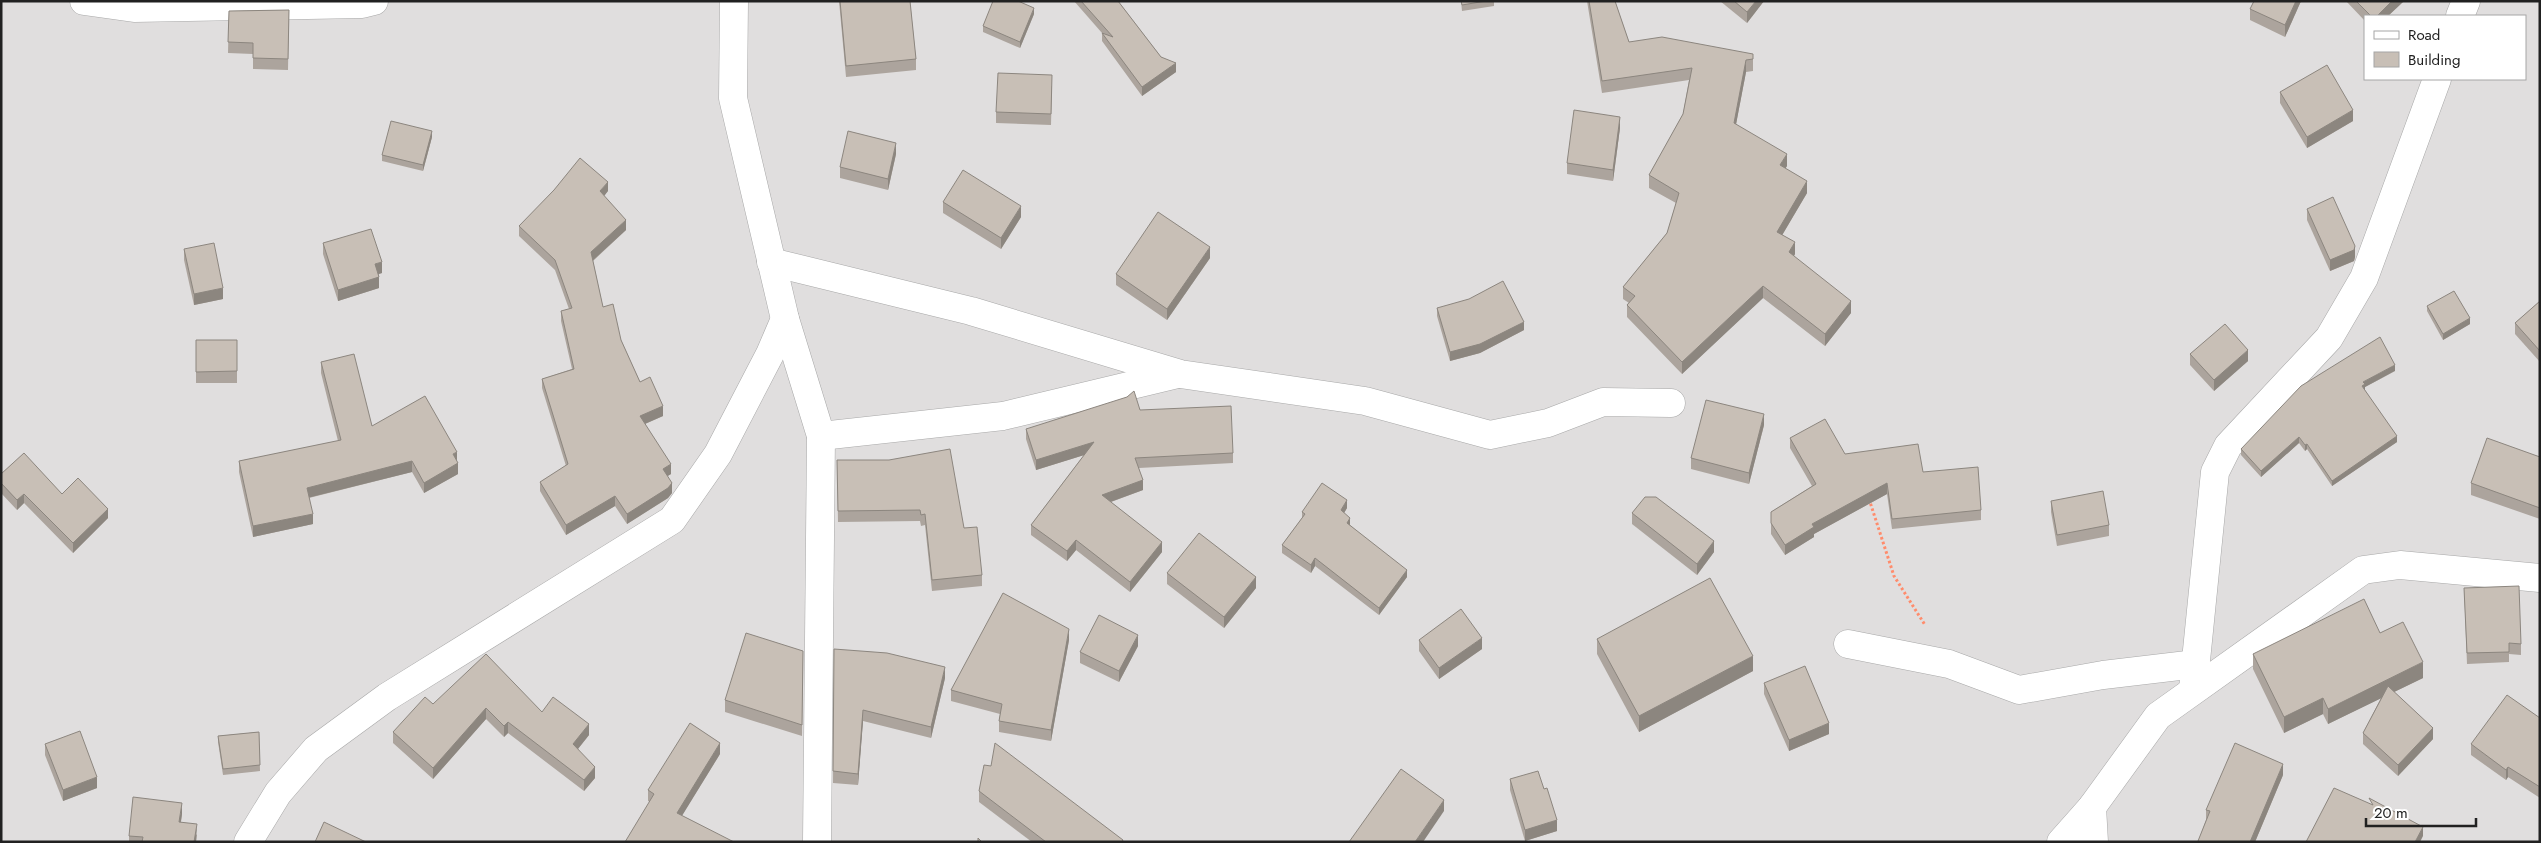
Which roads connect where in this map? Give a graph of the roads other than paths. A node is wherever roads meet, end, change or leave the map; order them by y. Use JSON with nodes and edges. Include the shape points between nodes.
{"nodes":[{"id":1,"x":84,"y":1,"type":"edge"},
{"id":2,"x":374,"y":1,"type":"edge"},
{"id":3,"x":734,"y":1,"type":"edge"},
{"id":4,"x":2466,"y":1,"type":"edge"},
{"id":5,"x":2460,"y":15,"type":"edge"},
{"id":6,"x":2437,"y":80,"type":"edge"},
{"id":7,"x":772,"y":262,"type":"junction"},
{"id":8,"x":785,"y":318,"type":"junction"},
{"id":9,"x":1180,"y":374,"type":"junction"},
{"id":10,"x":1671,"y":403,"type":"dead end"},
{"id":11,"x":821,"y":436,"type":"junction"},
{"id":12,"x":2540,"y":578,"type":"edge"},
{"id":13,"x":1848,"y":644,"type":"dead end"},
{"id":14,"x":2195,"y":677,"type":"junction"},
{"id":15,"x":2092,"y":807,"type":"junction"},
{"id":16,"x":248,"y":842,"type":"edge"},
{"id":17,"x":817,"y":842,"type":"edge"},
{"id":18,"x":2061,"y":842,"type":"edge"},
{"id":19,"x":2094,"y":842,"type":"edge"}],
"edges":[{"from":1,"to":2,"type":"street","via":[[134,8],[362,4]]},
{"from":3,"to":7,"type":"street","via":[[733,98]]},
{"from":4,"to":5,"type":"street"},
{"from":6,"to":14,"type":"street","via":[[2364,278],[2329,338],[2228,446],[2215,472]]},
{"from":7,"to":8,"type":"street"},
{"from":7,"to":9,"type":"street","via":[[971,311]]},
{"from":8,"to":11,"type":"street"},
{"from":8,"to":16,"type":"street","via":[[718,454],[672,520],[387,697],[316,749],[278,793]]},
{"from":9,"to":10,"type":"street","via":[[1365,401],[1490,435],[1548,423],[1604,402]]},
{"from":9,"to":11,"type":"street","via":[[1003,416]]},
{"from":11,"to":17,"type":"street"},
{"from":12,"to":14,"type":"street","via":[[2400,565],[2363,570]]},
{"from":13,"to":14,"type":"street","via":[[1948,664],[2019,690],[2103,675]]},
{"from":14,"to":15,"type":"street","via":[[2158,716]]},
{"from":15,"to":18,"type":"street"},
{"from":15,"to":19,"type":"street"}]}
